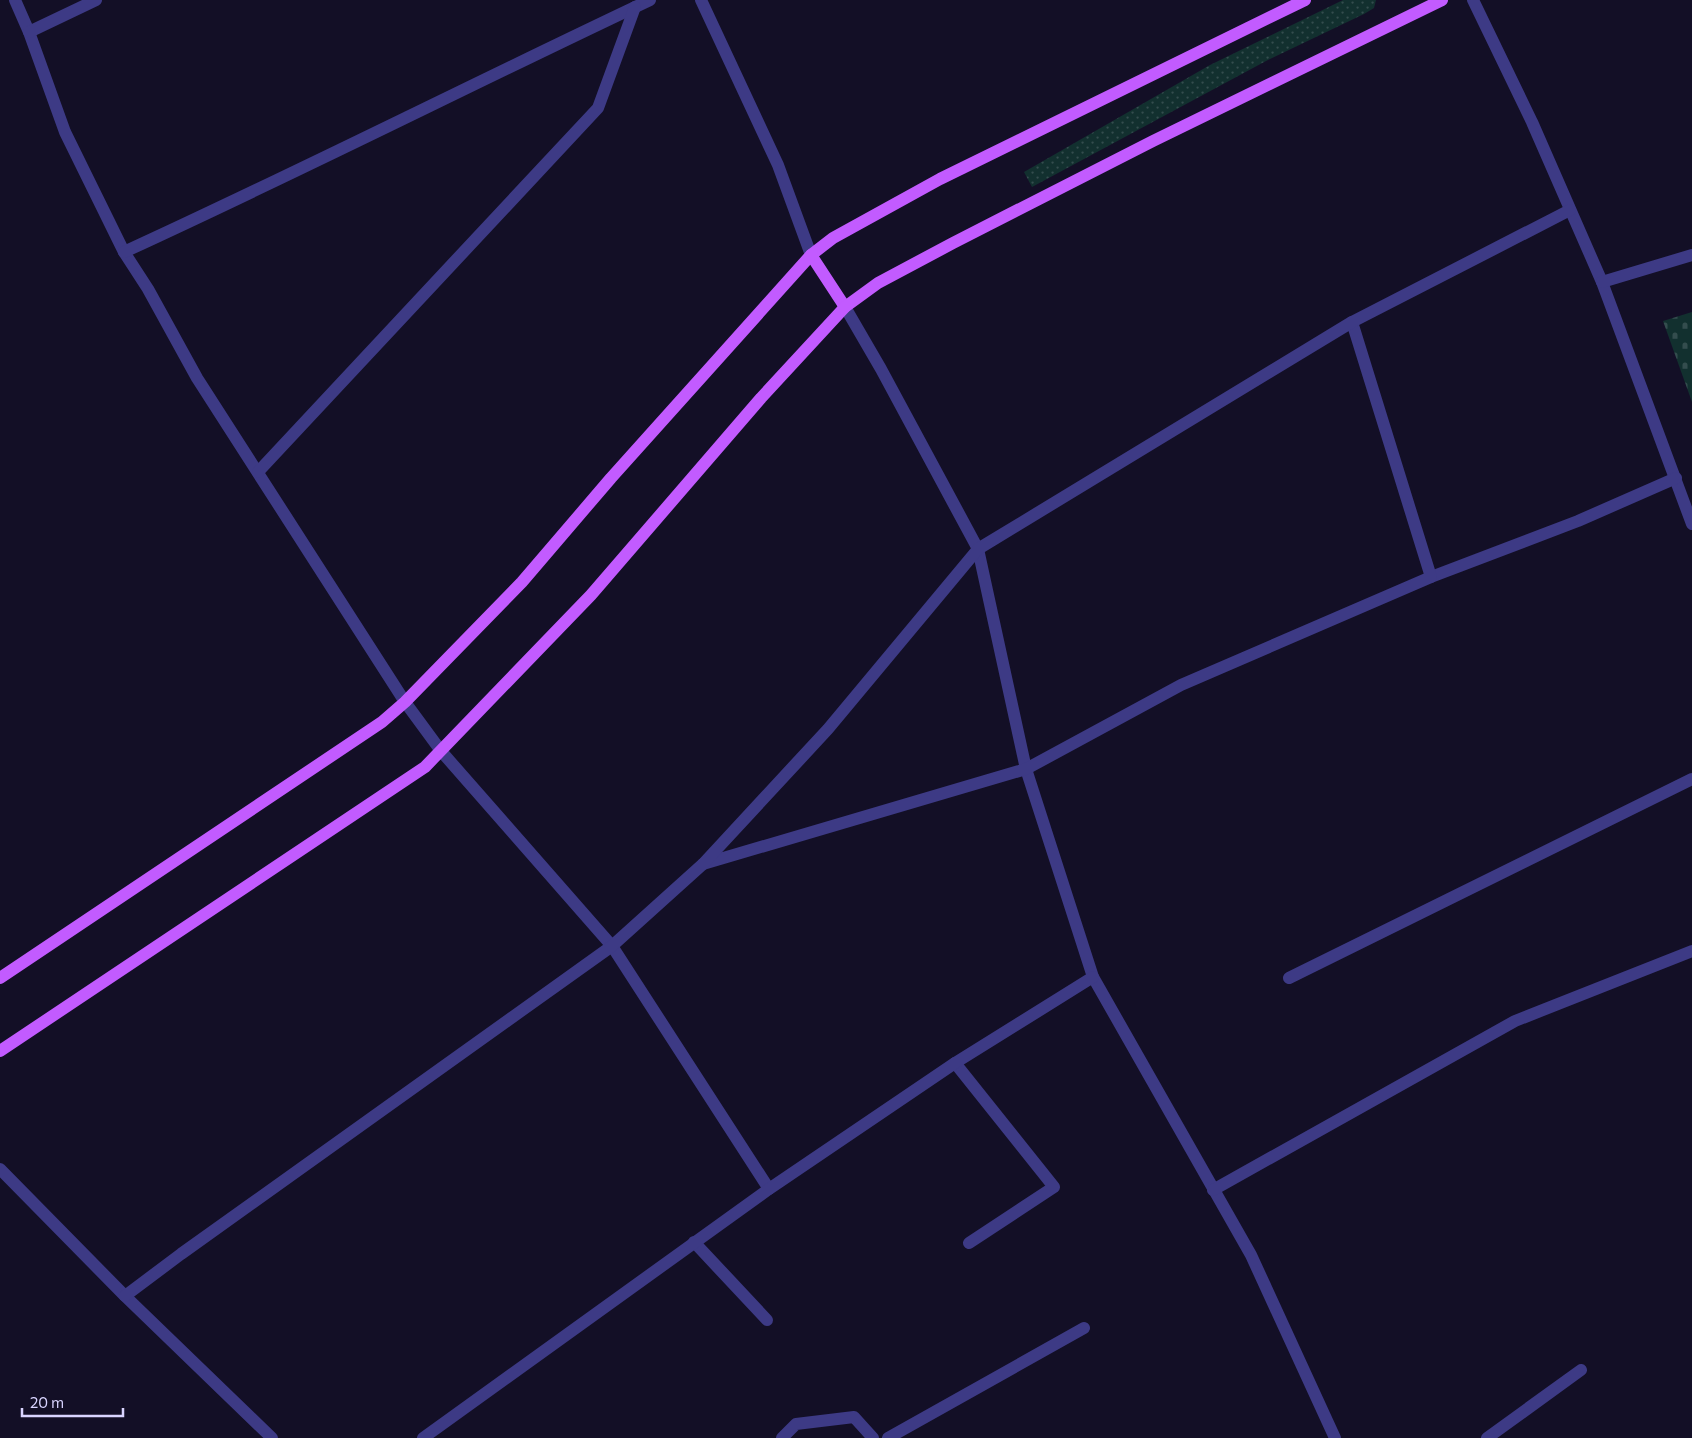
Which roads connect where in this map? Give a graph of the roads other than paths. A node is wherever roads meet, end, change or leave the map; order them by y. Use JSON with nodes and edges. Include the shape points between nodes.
{"nodes":[{"id":1,"x":15,"y":0,"type":"edge"},
{"id":2,"x":96,"y":0,"type":"edge"},
{"id":3,"x":650,"y":0,"type":"edge"},
{"id":4,"x":701,"y":0,"type":"edge"},
{"id":5,"x":1304,"y":0,"type":"edge"},
{"id":6,"x":1442,"y":0,"type":"edge"},
{"id":7,"x":1473,"y":0,"type":"edge"},
{"id":8,"x":635,"y":7,"type":"junction"},
{"id":9,"x":29,"y":32,"type":"junction"},
{"id":10,"x":1570,"y":210,"type":"junction"},
{"id":11,"x":124,"y":252,"type":"junction"},
{"id":12,"x":811,"y":255,"type":"junction"},
{"id":13,"x":1692,"y":255,"type":"edge"},
{"id":14,"x":1602,"y":282,"type":"junction"},
{"id":15,"x":845,"y":307,"type":"junction"},
{"id":16,"x":1352,"y":322,"type":"junction"},
{"id":17,"x":258,"y":472,"type":"junction"},
{"id":18,"x":1676,"y":478,"type":"junction"},
{"id":19,"x":1692,"y":524,"type":"edge"},
{"id":20,"x":978,"y":549,"type":"junction"},
{"id":21,"x":1431,"y":577,"type":"junction"},
{"id":22,"x":405,"y":702,"type":"junction"},
{"id":23,"x":441,"y":751,"type":"junction"},
{"id":24,"x":1026,"y":769,"type":"junction"},
{"id":25,"x":1692,"y":779,"type":"edge"},
{"id":26,"x":702,"y":864,"type":"junction"},
{"id":27,"x":612,"y":946,"type":"junction"},
{"id":28,"x":1692,"y":951,"type":"edge"},
{"id":29,"x":1093,"y":977,"type":"junction"},
{"id":30,"x":0,"y":978,"type":"edge"},
{"id":31,"x":1289,"y":978,"type":"dead end"},
{"id":32,"x":0,"y":1051,"type":"edge"},
{"id":33,"x":955,"y":1063,"type":"junction"},
{"id":34,"x":0,"y":1169,"type":"edge"},
{"id":35,"x":769,"y":1189,"type":"junction"},
{"id":36,"x":1213,"y":1190,"type":"junction"},
{"id":37,"x":694,"y":1242,"type":"junction"},
{"id":38,"x":969,"y":1243,"type":"dead end"},
{"id":39,"x":125,"y":1296,"type":"junction"},
{"id":40,"x":767,"y":1320,"type":"dead end"},
{"id":41,"x":1084,"y":1328,"type":"dead end"},
{"id":42,"x":1581,"y":1370,"type":"dead end"},
{"id":43,"x":272,"y":1438,"type":"edge"},
{"id":44,"x":423,"y":1438,"type":"edge"},
{"id":45,"x":782,"y":1438,"type":"edge"},
{"id":46,"x":873,"y":1438,"type":"edge"},
{"id":47,"x":888,"y":1438,"type":"edge"},
{"id":48,"x":1335,"y":1438,"type":"edge"},
{"id":49,"x":1488,"y":1438,"type":"edge"}],
"edges":[{"from":1,"to":9,"type":"street"},
{"from":2,"to":9,"type":"street"},
{"from":3,"to":8,"type":"street"},
{"from":4,"to":12,"type":"street","via":[[778,165]]},
{"from":5,"to":12,"type":"main road","via":[[940,179],[833,238]]},
{"from":6,"to":15,"type":"main road","via":[[1162,136],[953,243],[878,283]]},
{"from":7,"to":10,"type":"street"},
{"from":8,"to":11,"type":"street"},
{"from":8,"to":17,"type":"street","via":[[598,108]]},
{"from":9,"to":11,"type":"street","via":[[65,132]]},
{"from":10,"to":14,"type":"street"},
{"from":10,"to":16,"type":"street"},
{"from":11,"to":17,"type":"street","via":[[196,378]]},
{"from":12,"to":15,"type":"main road"},
{"from":12,"to":22,"type":"main road","via":[[522,582]]},
{"from":13,"to":14,"type":"street"},
{"from":14,"to":18,"type":"street"},
{"from":15,"to":20,"type":"street"},
{"from":15,"to":23,"type":"main road","via":[[761,398],[591,595]]},
{"from":16,"to":20,"type":"street"},
{"from":16,"to":21,"type":"street"},
{"from":17,"to":22,"type":"street"},
{"from":18,"to":19,"type":"street"},
{"from":18,"to":21,"type":"street","via":[[1578,521]]},
{"from":20,"to":24,"type":"street"},
{"from":20,"to":26,"type":"street","via":[[828,729]]},
{"from":21,"to":24,"type":"street","via":[[1181,685]]},
{"from":22,"to":23,"type":"street"},
{"from":22,"to":30,"type":"main road","via":[[382,722]]},
{"from":23,"to":27,"type":"street"},
{"from":23,"to":32,"type":"main road","via":[[425,767]]},
{"from":24,"to":26,"type":"street"},
{"from":24,"to":29,"type":"street"},
{"from":25,"to":31,"type":"street"},
{"from":26,"to":27,"type":"street"},
{"from":27,"to":35,"type":"street"},
{"from":27,"to":39,"type":"street"},
{"from":28,"to":36,"type":"street","via":[[1515,1021]]},
{"from":29,"to":33,"type":"street"},
{"from":29,"to":36,"type":"street"},
{"from":33,"to":35,"type":"street"},
{"from":33,"to":38,"type":"street","via":[[1054,1187]]},
{"from":34,"to":39,"type":"street"},
{"from":35,"to":37,"type":"street"},
{"from":36,"to":48,"type":"street","via":[[1250,1255]]},
{"from":37,"to":40,"type":"street"},
{"from":37,"to":44,"type":"street"},
{"from":39,"to":43,"type":"street"},
{"from":41,"to":47,"type":"street"},
{"from":42,"to":49,"type":"street"},
{"from":45,"to":46,"type":"street","via":[[796,1424],[854,1417]]}]}
